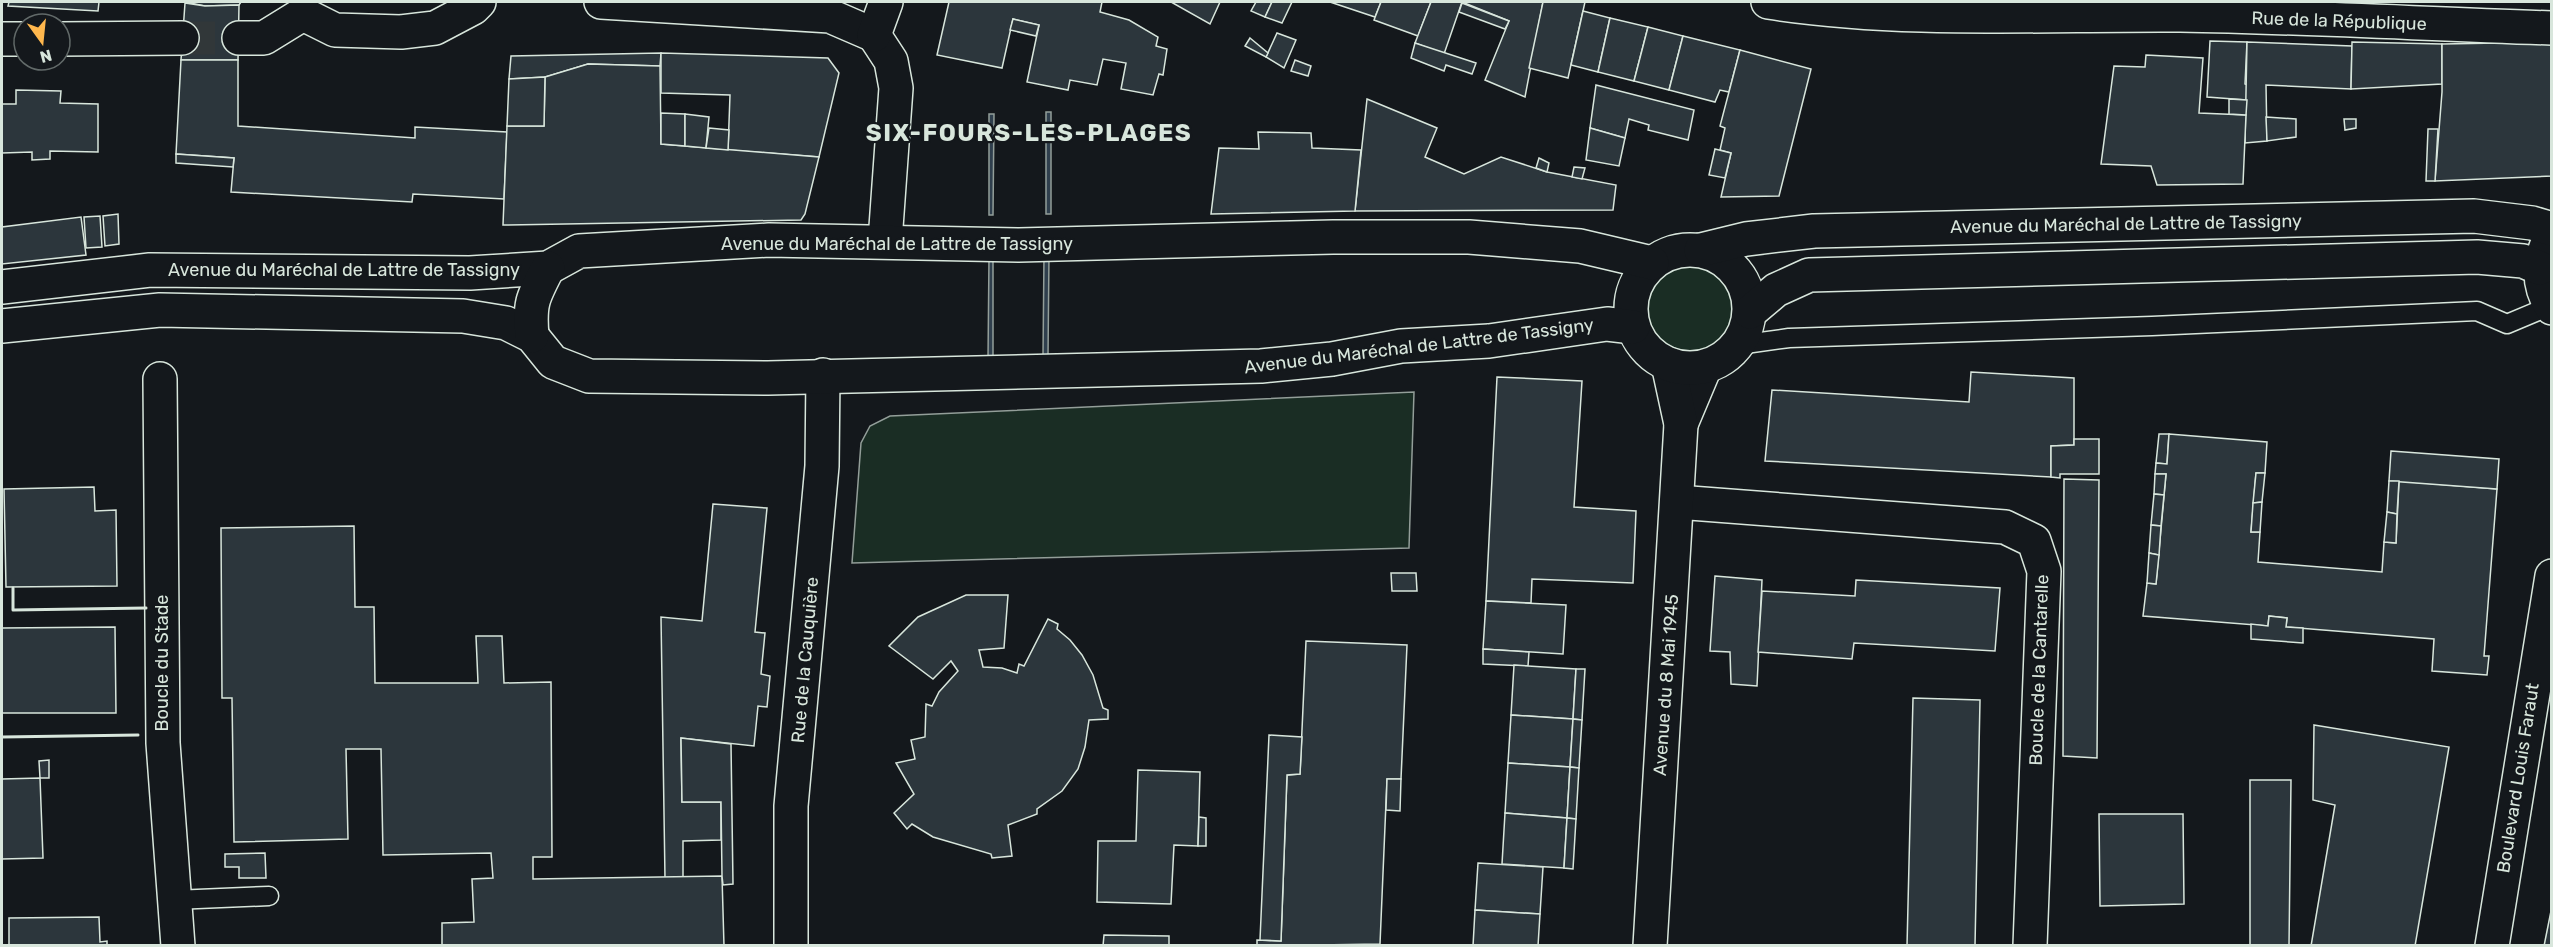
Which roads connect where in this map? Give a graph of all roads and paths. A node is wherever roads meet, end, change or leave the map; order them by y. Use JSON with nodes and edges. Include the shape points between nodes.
{"nodes":[{"id":1,"x":479,"y":2,"type":"edge"},
{"id":2,"x":601,"y":2,"type":"edge"},
{"id":3,"x":886,"y":2,"type":"edge"},
{"id":4,"x":1768,"y":2,"type":"edge"},
{"id":5,"x":303,"y":8,"type":"edge"},
{"id":6,"x":2552,"y":28,"type":"edge"},
{"id":7,"x":874,"y":35,"type":"junction"},
{"id":8,"x":182,"y":38,"type":"tunnel mouth"},
{"id":9,"x":251,"y":38,"type":"tunnel mouth"},
{"id":10,"x":72,"y":39,"type":"edge"},
{"id":11,"x":2552,"y":229,"type":"edge"},
{"id":12,"x":2552,"y":236,"type":"edge"},
{"id":13,"x":885,"y":241,"type":"junction"},
{"id":14,"x":1701,"y":250,"type":"junction"},
{"id":15,"x":1652,"y":263,"type":"junction"},
{"id":16,"x":548,"y":268,"type":"junction"},
{"id":17,"x":2540,"y":268,"type":"junction"},
{"id":18,"x":2,"y":287,"type":"edge"},
{"id":19,"x":2551,"y":307,"type":"edge"},
{"id":20,"x":1750,"y":312,"type":"junction"},
{"id":21,"x":2,"y":326,"type":"edge"},
{"id":22,"x":1633,"y":327,"type":"junction"},
{"id":23,"x":532,"y":336,"type":"junction"},
{"id":24,"x":1738,"y":345,"type":"junction"},
{"id":25,"x":1668,"y":364,"type":"junction"},
{"id":26,"x":1705,"y":367,"type":"junction"},
{"id":27,"x":823,"y":375,"type":"junction"},
{"id":28,"x":160,"y":379,"type":"dead end"},
{"id":29,"x":1681,"y":424,"type":"junction"},
{"id":30,"x":1677,"y":502,"type":"junction"},
{"id":31,"x":2552,"y":576,"type":"edge"},
{"id":32,"x":269,"y":896,"type":"dead end"},
{"id":33,"x":174,"y":900,"type":"junction"},
{"id":34,"x":178,"y":945,"type":"edge"},
{"id":35,"x":791,"y":945,"type":"edge"},
{"id":36,"x":1650,"y":945,"type":"edge"},
{"id":37,"x":2030,"y":945,"type":"edge"},
{"id":38,"x":2492,"y":945,"type":"edge"}],
"edges":[{"from":1,"to":5,"type":"main road","via":[[435,28],[401,32],[335,30]]},
{"from":2,"to":7,"type":"main road","via":[[830,16]]},
{"from":3,"to":7,"type":"main road"},
{"from":4,"to":6,"type":"main road","name":"Rue de la République","via":[[1861,12],[2180,15]]},
{"from":5,"to":9,"type":"main road"},
{"from":7,"to":13,"type":"main road","via":[[891,61],[896,88]]},
{"from":8,"to":10,"type":"main road"},
{"from":11,"to":14,"type":"main road","name":"Avenue du Maréchal de Lattre de Tassigny","via":[[2474,216],[1814,231],[1746,239]]},
{"from":12,"to":17,"type":"main road"},
{"from":13,"to":15,"type":"main road","name":"Avenue du Maréchal de Lattre de Tassigny","via":[[1019,245],[1469,237],[1580,246]]},
{"from":13,"to":16,"type":"main road","name":"Avenue du Maréchal de Lattre de Tassigny","via":[[769,240],[579,251]]},
{"from":14,"to":15,"type":"main road","via":[[1684,249]]},
{"from":14,"to":20,"type":"main road","via":[[1731,265],[1742,279]]},
{"from":15,"to":22,"type":"main road","via":[[1640,275],[1632,292]]},
{"from":16,"to":18,"type":"main road","name":"Avenue du Maréchal de Lattre de Tassigny","via":[[470,273],[150,270]]},
{"from":16,"to":23,"type":"main road","via":[[532,298]]},
{"from":17,"to":19,"type":"main road","via":[[2542,288]]},
{"from":17,"to":20,"type":"main road","via":[[2523,261],[2476,257],[1809,275],[1776,290]]},
{"from":19,"to":24,"type":"lane","via":[[2507,324],[2477,310],[1789,338]]},
{"from":20,"to":24,"type":"main road"},
{"from":21,"to":23,"type":"main road","name":"Avenue du Maréchal de Lattre de Tassigny","via":[[160,310],[444,314],[506,323]]},
{"from":22,"to":25,"type":"main road","via":[[1653,356]]},
{"from":22,"to":27,"type":"main road","name":"Avenue du Maréchal de Lattre de Tassigny","via":[[1607,324],[1489,341],[1401,346],[1332,359],[1262,366]]},
{"from":23,"to":27,"type":"main road","name":"Avenue du Maréchal de Lattre de Tassigny","via":[[553,362],[589,376]]},
{"from":24,"to":26,"type":"main road","via":[[1723,359]]},
{"from":25,"to":26,"type":"main road","via":[[1686,369]]},
{"from":25,"to":29,"type":"main road","name":"Avenue du 8 Mai 1945"},
{"from":26,"to":29,"type":"main road","name":"Avenue du 8 Mai 1945"},
{"from":27,"to":35,"type":"main road","name":"Rue de la Cauquière","via":[[822,466],[791,806]]},
{"from":28,"to":33,"type":"main road","name":"Boucle du Stade","via":[[163,743]]},
{"from":29,"to":30,"type":"main road","name":"Avenue du 8 Mai 1945"},
{"from":30,"to":36,"type":"main road","name":"Avenue du 8 Mai 1945"},
{"from":30,"to":37,"type":"main road","name":"Boucle de la Cantarelle","via":[[2005,527],[2034,541],[2044,571]]},
{"from":31,"to":38,"type":"main road","name":"Boulevard Louis Faraut"},
{"from":32,"to":33,"type":"lane"},
{"from":33,"to":34,"type":"main road","name":"Boucle du Stade"}]}
